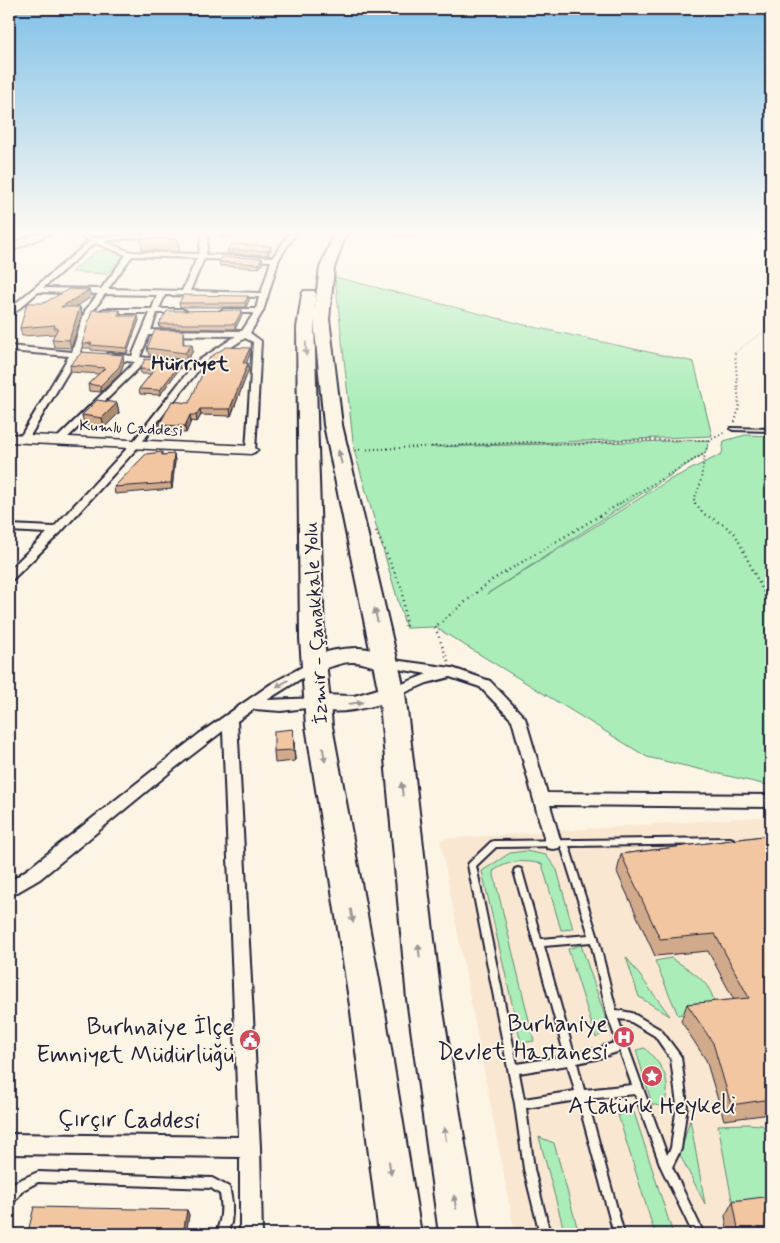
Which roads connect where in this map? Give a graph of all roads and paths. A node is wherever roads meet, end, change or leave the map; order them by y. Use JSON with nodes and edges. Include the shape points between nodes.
{"nodes":[{"id":1,"x":33,"y":292,"type":"edge"},
{"id":2,"x":102,"y":292,"type":"edge"},
{"id":3,"x":162,"y":292,"type":"joint"},
{"id":4,"x":264,"y":292,"type":"edge"},
{"id":5,"x":309,"y":292,"type":"edge"},
{"id":6,"x":324,"y":292,"type":"edge"},
{"id":7,"x":185,"y":293,"type":"joint"},
{"id":8,"x":263,"y":295,"type":"junction"},
{"id":9,"x":11,"y":309,"type":"edge"},
{"id":10,"x":89,"y":311,"type":"junction"},
{"id":11,"x":154,"y":311,"type":"junction"},
{"id":12,"x":192,"y":311,"type":"edge"},
{"id":13,"x":212,"y":311,"type":"edge"},
{"id":14,"x":260,"y":311,"type":"junction"},
{"id":15,"x":9,"y":317,"type":"edge"},
{"id":16,"x":771,"y":326,"type":"edge"},
{"id":17,"x":146,"y":332,"type":"junction"},
{"id":18,"x":245,"y":334,"type":"junction"},
{"id":19,"x":9,"y":348,"type":"edge"},
{"id":20,"x":75,"y":354,"type":"junction"},
{"id":21,"x":139,"y":359,"type":"junction"},
{"id":22,"x":197,"y":366,"type":"junction"},
{"id":23,"x":733,"y":429,"type":"junction"},
{"id":24,"x":771,"y":430,"type":"edge"},
{"id":25,"x":9,"y":438,"type":"edge"},
{"id":26,"x":24,"y":439,"type":"junction"},
{"id":27,"x":710,"y":440,"type":"junction"},
{"id":28,"x":59,"y":441,"type":"junction"},
{"id":29,"x":135,"y":445,"type":"junction"},
{"id":30,"x":251,"y":450,"type":"joint"},
{"id":31,"x":354,"y":450,"type":"dead end"},
{"id":32,"x":704,"y":453,"type":"junction"},
{"id":33,"x":9,"y":528,"type":"edge"},
{"id":34,"x":375,"y":528,"type":"dead end"},
{"id":35,"x":57,"y":530,"type":"junction"},
{"id":36,"x":9,"y":576,"type":"edge"},
{"id":37,"x":771,"y":607,"type":"edge"},
{"id":38,"x":406,"y":628,"type":"dead end"},
{"id":39,"x":386,"y":663,"type":"junction"},
{"id":40,"x":313,"y":665,"type":"junction"},
{"id":41,"x":452,"y":673,"type":"junction"},
{"id":42,"x":392,"y":693,"type":"junction"},
{"id":43,"x":318,"y":703,"type":"junction"},
{"id":44,"x":252,"y":704,"type":"junction"},
{"id":45,"x":230,"y":720,"type":"junction"},
{"id":46,"x":540,"y":799,"type":"junction"},
{"id":47,"x":771,"y":801,"type":"edge"},
{"id":48,"x":742,"y":841,"type":"edge"},
{"id":49,"x":559,"y":843,"type":"junction"},
{"id":50,"x":518,"y":871,"type":"dead end"},
{"id":51,"x":9,"y":890,"type":"edge"},
{"id":52,"x":594,"y":938,"type":"junction"},
{"id":53,"x":538,"y":943,"type":"junction"},
{"id":54,"x":612,"y":1014,"type":"junction"},
{"id":55,"x":623,"y":1045,"type":"junction"},
{"id":56,"x":572,"y":1061,"type":"junction"},
{"id":57,"x":513,"y":1069,"type":"junction"},
{"id":58,"x":638,"y":1089,"type":"junction"},
{"id":59,"x":581,"y":1095,"type":"junction"},
{"id":60,"x":520,"y":1104,"type":"junction"},
{"id":61,"x":9,"y":1144,"type":"edge"},
{"id":62,"x":250,"y":1147,"type":"junction"},
{"id":63,"x":666,"y":1166,"type":"junction"},
{"id":64,"x":9,"y":1199,"type":"edge"},
{"id":65,"x":221,"y":1234,"type":"edge"},
{"id":66,"x":251,"y":1234,"type":"edge"},
{"id":67,"x":400,"y":1234,"type":"edge"},
{"id":68,"x":460,"y":1234,"type":"edge"},
{"id":69,"x":545,"y":1234,"type":"edge"},
{"id":70,"x":619,"y":1234,"type":"edge"},
{"id":71,"x":699,"y":1234,"type":"edge"}],
"edges":[{"from":1,"to":9,"type":"street"},
{"from":2,"to":10,"type":"street"},
{"from":3,"to":7,"type":"street"},
{"from":3,"to":11,"type":"street"},
{"from":4,"to":8,"type":"street"},
{"from":5,"to":40,"type":"highway","name":"İzmir - Çanakkale Yolu","one_way":true,"via":[[305,328]]},
{"from":39,"to":6,"type":"highway","one_way":true,"via":[[333,425],[321,319]]},
{"from":7,"to":8,"type":"street"},
{"from":8,"to":14,"type":"street"},
{"from":9,"to":15,"type":"street"},
{"from":10,"to":11,"type":"street"},
{"from":10,"to":20,"type":"street"},
{"from":11,"to":12,"type":"street"},
{"from":11,"to":17,"type":"street"},
{"from":13,"to":14,"type":"street"},
{"from":14,"to":18,"type":"street"},
{"from":16,"to":23,"type":"path","via":[[734,353],[739,407]]},
{"from":17,"to":18,"type":"street"},
{"from":17,"to":21,"type":"street"},
{"from":18,"to":22,"type":"street"},
{"from":18,"to":30,"type":"street","via":[[257,341]]},
{"from":19,"to":20,"type":"street"},
{"from":20,"to":21,"type":"street"},
{"from":20,"to":26,"type":"street"},
{"from":21,"to":22,"type":"street"},
{"from":21,"to":28,"type":"street"},
{"from":22,"to":29,"type":"street"},
{"from":23,"to":24,"type":"lane"},
{"from":23,"to":27,"type":"path"},
{"from":25,"to":26,"type":"street","name":"Kumlu Caddesi"},
{"from":26,"to":28,"type":"street","name":"Kumlu Caddesi"},
{"from":27,"to":31,"type":"path","via":[[631,440],[572,445],[528,442]]},
{"from":27,"to":32,"type":"path"},
{"from":28,"to":29,"type":"street","name":"Kumlu Caddesi"},
{"from":29,"to":30,"type":"street","name":"Kumlu Caddesi"},
{"from":29,"to":35,"type":"street"},
{"from":32,"to":37,"type":"path","via":[[695,504],[737,537]]},
{"from":32,"to":41,"type":"path","via":[[492,580],[435,627]]},
{"from":33,"to":35,"type":"street"},
{"from":34,"to":38,"type":"path","via":[[403,591]]},
{"from":35,"to":36,"type":"street"},
{"from":39,"to":40,"type":"main road","via":[[372,656],[352,653]]},
{"from":39,"to":41,"type":"street"},
{"from":39,"to":42,"type":"highway"},
{"from":40,"to":43,"type":"highway","name":"İzmir - Çanakkale Yolu"},
{"from":40,"to":44,"type":"street","one_way":true},
{"from":41,"to":42,"type":"street","via":[[424,679]]},
{"from":41,"to":46,"type":"street","via":[[485,684],[518,718]]},
{"from":43,"to":42,"type":"main road","one_way":true,"via":[[354,704]]},
{"from":68,"to":42,"type":"highway","one_way":true,"via":[[424,999]]},
{"from":43,"to":44,"type":"street"},
{"from":43,"to":67,"type":"highway","name":"İzmir - Çanakkale Yolu","one_way":true,"via":[[319,726],[368,1012]]},
{"from":44,"to":45,"type":"street"},
{"from":45,"to":51,"type":"street","via":[[34,874]]},
{"from":45,"to":62,"type":"street"},
{"from":46,"to":47,"type":"street"},
{"from":46,"to":49,"type":"street"},
{"from":48,"to":49,"type":"lane"},
{"from":49,"to":52,"type":"lane"},
{"from":49,"to":57,"type":"lane","via":[[494,844],[472,865]]},
{"from":50,"to":53,"type":"lane"},
{"from":52,"to":53,"type":"lane"},
{"from":52,"to":54,"type":"lane"},
{"from":53,"to":56,"type":"lane"},
{"from":54,"to":55,"type":"lane"},
{"from":54,"to":63,"type":"lane","via":[[629,1016],[658,1033],[676,1057],[682,1105],[676,1149]]},
{"from":55,"to":56,"type":"lane"},
{"from":55,"to":58,"type":"lane"},
{"from":56,"to":57,"type":"lane"},
{"from":56,"to":59,"type":"lane"},
{"from":57,"to":60,"type":"lane"},
{"from":58,"to":59,"type":"lane"},
{"from":58,"to":63,"type":"lane"},
{"from":59,"to":60,"type":"lane"},
{"from":59,"to":70,"type":"lane"},
{"from":60,"to":69,"type":"lane","via":[[529,1169]]},
{"from":61,"to":62,"type":"street","name":"Çırçır Caddesi"},
{"from":62,"to":66,"type":"street"},
{"from":63,"to":71,"type":"lane"},
{"from":64,"to":65,"type":"lane","via":[[19,1186],[38,1177],[212,1184],[225,1191],[229,1207]]}]}
